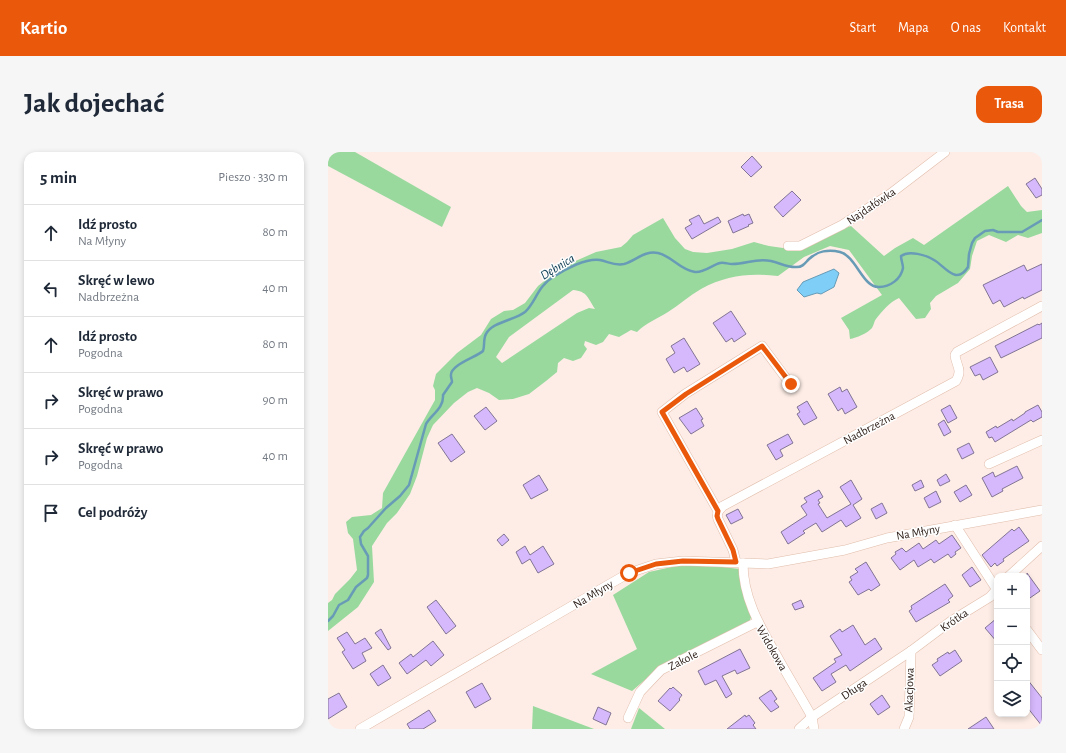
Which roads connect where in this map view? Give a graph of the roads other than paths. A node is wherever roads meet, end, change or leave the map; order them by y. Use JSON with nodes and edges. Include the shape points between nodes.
{"nodes":[{"id":1,"x":946,"y":152,"type":"edge"},
{"id":2,"x":788,"y":246,"type":"dead end"},
{"id":3,"x":1042,"y":306,"type":"edge"},
{"id":4,"x":791,"y":384,"type":"dead end"},
{"id":5,"x":1042,"y":440,"type":"edge"},
{"id":6,"x":990,"y":464,"type":"dead end"},
{"id":7,"x":1042,"y":510,"type":"edge"},
{"id":8,"x":718,"y":511,"type":"junction"},
{"id":9,"x":955,"y":525,"type":"junction"},
{"id":10,"x":1042,"y":546,"type":"edge"},
{"id":11,"x":740,"y":563,"type":"junction"},
{"id":12,"x":1012,"y":573,"type":"edge"},
{"id":13,"x":994,"y":584,"type":"edge"},
{"id":14,"x":994,"y":592,"type":"edge"},
{"id":15,"x":757,"y":622,"type":"junction"},
{"id":16,"x":1030,"y":634,"type":"edge"},
{"id":17,"x":1042,"y":650,"type":"edge"},
{"id":18,"x":911,"y":651,"type":"junction"},
{"id":19,"x":812,"y":717,"type":"junction"},
{"id":20,"x":628,"y":718,"type":"dead end"},
{"id":21,"x":360,"y":729,"type":"edge"},
{"id":22,"x":799,"y":729,"type":"edge"},
{"id":23,"x":814,"y":729,"type":"edge"},
{"id":24,"x":904,"y":729,"type":"edge"}],
"edges":[{"from":1,"to":2,"type":"street","name":"Najdałówka","via":[[890,194],[842,225],[800,246]]},
{"from":3,"to":8,"type":"street","name":"Nadbrzeżna","via":[[957,352],[955,355],[959,375],[956,381]]},
{"from":4,"to":8,"type":"street","via":[[762,346],[662,412]]},
{"from":5,"to":6,"type":"street"},
{"from":7,"to":9,"type":"street","name":"Na Młyny"},
{"from":8,"to":11,"type":"street","via":[[718,519]]},
{"from":9,"to":11,"type":"street","name":"Na Młyny","via":[[887,538],[845,550],[768,564]]},
{"from":9,"to":13,"type":"street"},
{"from":10,"to":12,"type":"street"},
{"from":11,"to":15,"type":"street","name":"Widokowa"},
{"from":11,"to":21,"type":"street","name":"Na Młyny","via":[[683,561],[656,564],[629,573]]},
{"from":14,"to":18,"type":"street","name":"Krótka"},
{"from":15,"to":19,"type":"street","name":"Widokowa"},
{"from":15,"to":20,"type":"street","name":"Zakole","via":[[661,670],[640,692]]},
{"from":16,"to":17,"type":"street"},
{"from":18,"to":19,"type":"street","name":"Długa"},
{"from":18,"to":24,"type":"street","name":"Akacjowa","via":[[909,717]]},
{"from":19,"to":22,"type":"street","name":"Długa"},
{"from":19,"to":23,"type":"street","name":"Widokowa"}]}
